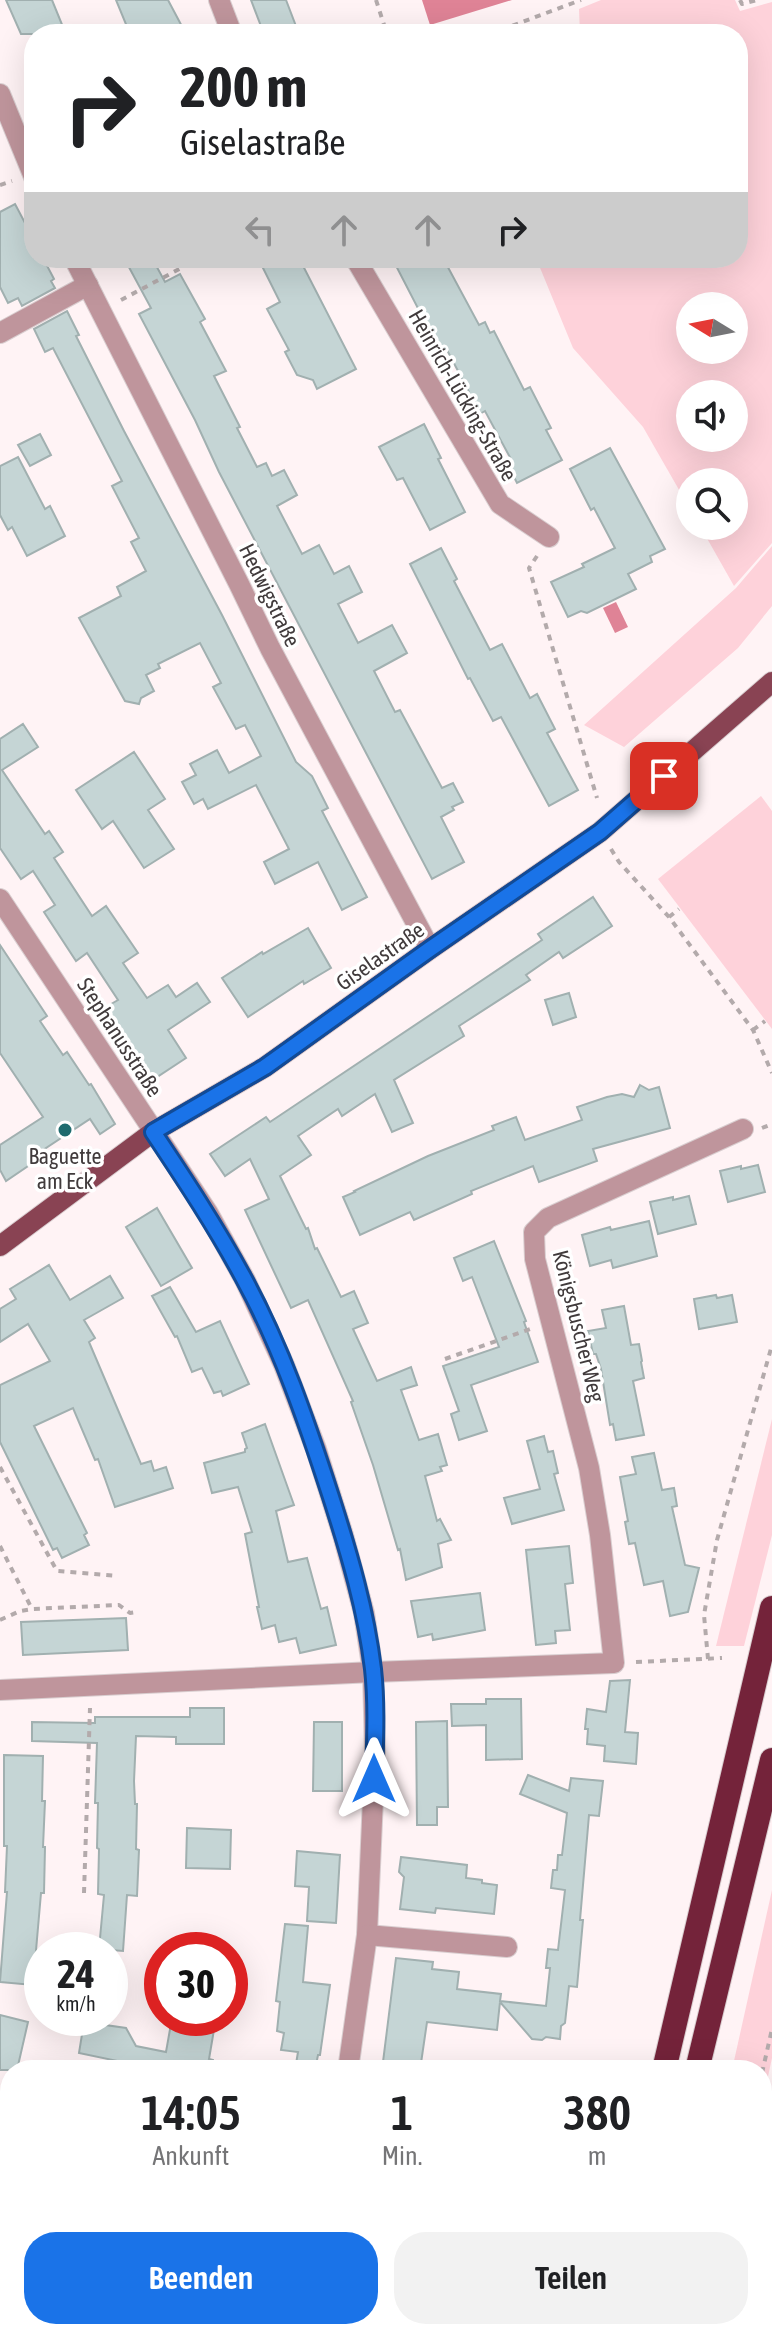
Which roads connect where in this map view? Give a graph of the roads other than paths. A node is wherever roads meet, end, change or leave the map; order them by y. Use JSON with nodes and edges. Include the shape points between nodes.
{"nodes":[{"id":1,"x":219,"y":0,"type":"edge"},
{"id":2,"x":228,"y":24,"type":"edge"},
{"id":3,"x":0,"y":94,"type":"edge"},
{"id":4,"x":24,"y":153,"type":"edge"},
{"id":5,"x":79,"y":268,"type":"edge"},
{"id":6,"x":361,"y":268,"type":"edge"},
{"id":7,"x":88,"y":285,"type":"junction"},
{"id":8,"x":0,"y":333,"type":"edge"},
{"id":9,"x":549,"y":537,"type":"road end"},
{"id":10,"x":772,"y":682,"type":"edge"},
{"id":11,"x":0,"y":899,"type":"edge"},
{"id":12,"x":430,"y":949,"type":"junction"},
{"id":13,"x":743,"y":1129,"type":"dead end"},
{"id":14,"x":153,"y":1132,"type":"junction"},
{"id":15,"x":0,"y":1246,"type":"edge"},
{"id":16,"x":772,"y":1608,"type":"edge"},
{"id":17,"x":373,"y":1672,"type":"junction"},
{"id":18,"x":0,"y":1690,"type":"edge"},
{"id":19,"x":772,"y":1760,"type":"edge"},
{"id":20,"x":367,"y":1935,"type":"junction"},
{"id":21,"x":507,"y":1947,"type":"dead end"},
{"id":22,"x":349,"y":2060,"type":"edge"},
{"id":23,"x":666,"y":2060,"type":"edge"},
{"id":24,"x":699,"y":2060,"type":"edge"}],
"edges":[{"from":1,"to":2,"type":"street"},
{"from":3,"to":4,"type":"street"},
{"from":5,"to":7,"type":"street","name":"Hedwigstraße"},
{"from":6,"to":9,"type":"street","name":"Heinrich-Lücking-Straße","via":[[500,504]]},
{"from":7,"to":8,"type":"street"},
{"from":7,"to":12,"type":"street","name":"Hedwigstraße","via":[[270,648]]},
{"from":10,"to":12,"type":"main road","name":"Giselastraße","via":[[600,832]]},
{"from":11,"to":14,"type":"street","name":"Stephanusstraße"},
{"from":12,"to":14,"type":"main road","name":"Giselastraße","via":[[265,1067]]},
{"from":13,"to":17,"type":"street","name":"Königsbuscher Weg","via":[[548,1218],[534,1232],[535,1259],[589,1468],[614,1663]]},
{"from":14,"to":15,"type":"main road","name":"Giselastraße"},
{"from":14,"to":17,"type":"street","name":"Stephanusstraße","via":[[208,1213],[284,1365],[343,1535]]},
{"from":16,"to":23,"type":"highway"},
{"from":17,"to":18,"type":"street"},
{"from":17,"to":20,"type":"street","name":"Stephanusstraße"},
{"from":19,"to":24,"type":"highway"},
{"from":20,"to":21,"type":"street"},
{"from":20,"to":22,"type":"street","name":"Stephanusstraße"}]}
